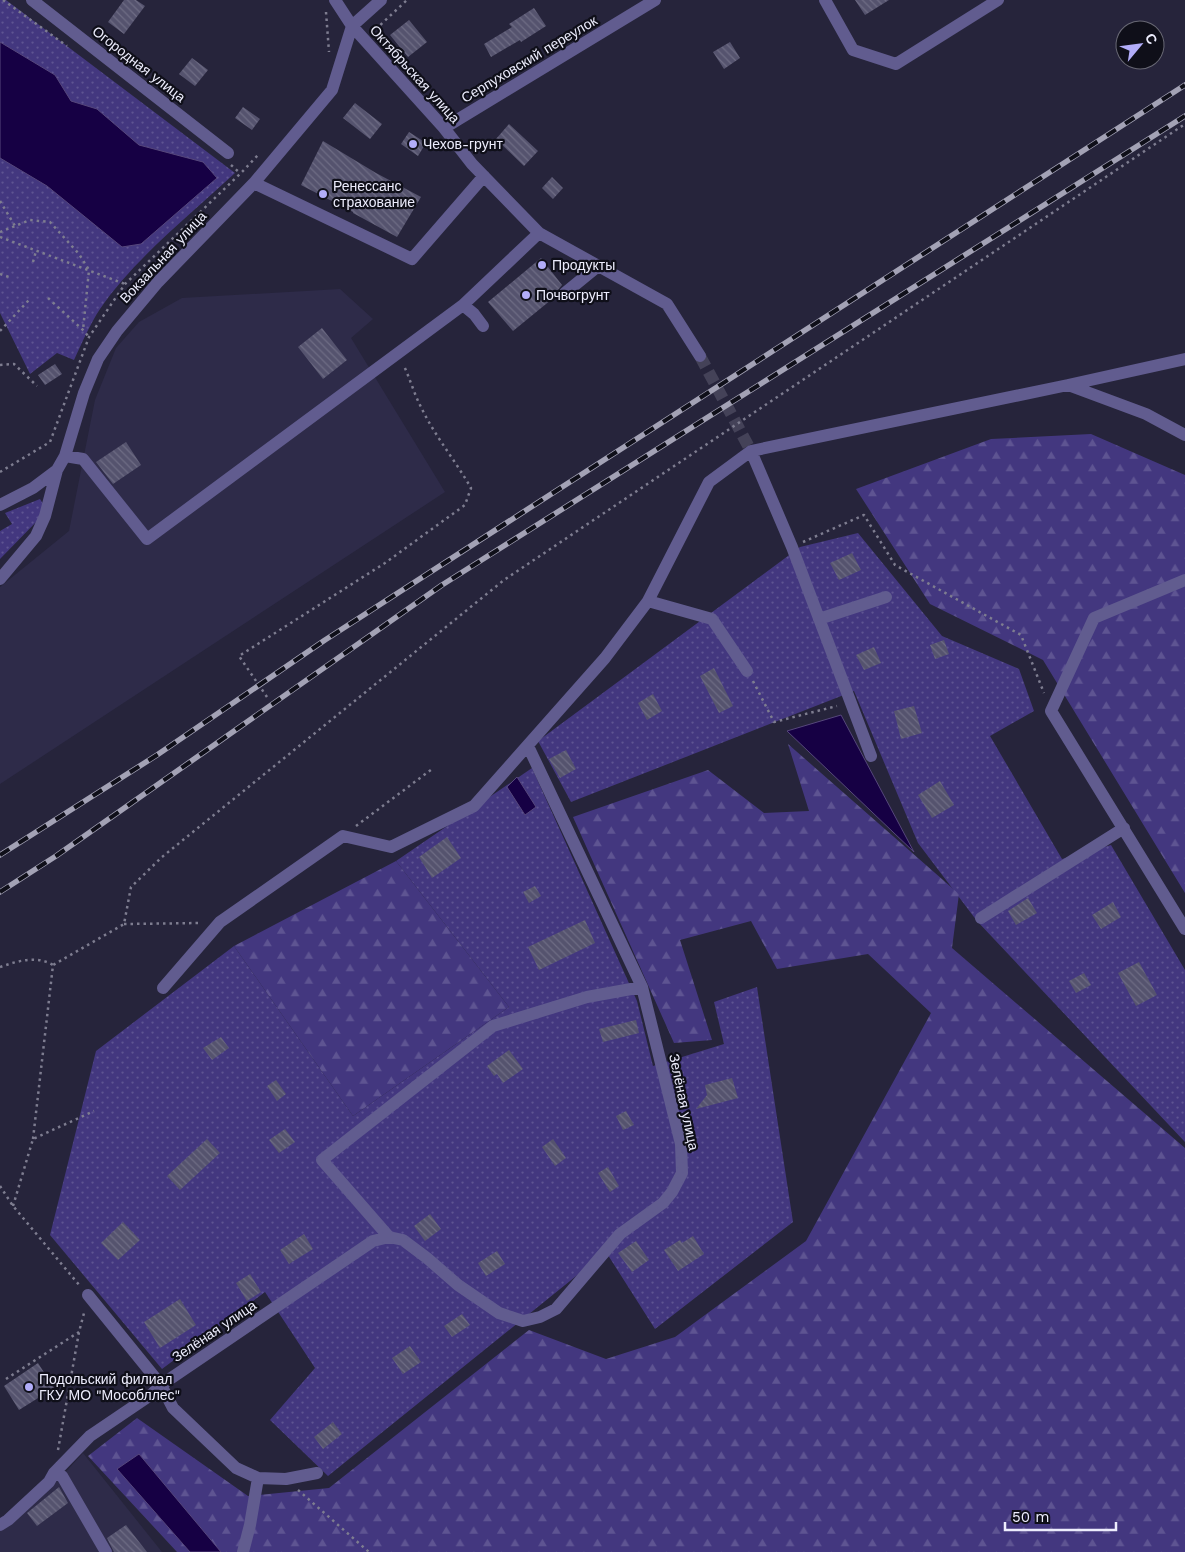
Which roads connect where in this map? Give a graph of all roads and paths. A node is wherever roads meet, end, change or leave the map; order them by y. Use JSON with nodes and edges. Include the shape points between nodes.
{"nodes":[{"id":1,"x":32,"y":0,"type":"edge"},
{"id":2,"x":335,"y":0,"type":"edge"},
{"id":3,"x":381,"y":0,"type":"edge"},
{"id":4,"x":407,"y":0,"type":"edge"},
{"id":5,"x":655,"y":0,"type":"edge"},
{"id":6,"x":825,"y":0,"type":"edge"},
{"id":7,"x":998,"y":0,"type":"edge"},
{"id":8,"x":326,"y":11,"type":"dead end"},
{"id":9,"x":352,"y":26,"type":"junction"},
{"id":10,"x":394,"y":50,"type":"dead end"},
{"id":11,"x":329,"y":58,"type":"dead end"},
{"id":12,"x":1185,"y":124,"type":"edge"},
{"id":13,"x":444,"y":128,"type":"junction"},
{"id":14,"x":260,"y":153,"type":"dead end"},
{"id":15,"x":227,"y":157,"type":"joint"},
{"id":16,"x":484,"y":176,"type":"junction"},
{"id":17,"x":254,"y":183,"type":"junction"},
{"id":18,"x":0,"y":201,"type":"edge"},
{"id":19,"x":15,"y":226,"type":"junction"},
{"id":20,"x":0,"y":232,"type":"edge"},
{"id":21,"x":539,"y":233,"type":"junction"},
{"id":22,"x":0,"y":237,"type":"edge"},
{"id":23,"x":36,"y":251,"type":"junction"},
{"id":24,"x":33,"y":262,"type":"dead end"},
{"id":25,"x":598,"y":266,"type":"junction"},
{"id":26,"x":89,"y":270,"type":"junction"},
{"id":27,"x":0,"y":274,"type":"edge"},
{"id":28,"x":9,"y":277,"type":"dead end"},
{"id":29,"x":125,"y":284,"type":"dead end"},
{"id":30,"x":565,"y":293,"type":"dead end"},
{"id":31,"x":48,"y":298,"type":"dead end"},
{"id":32,"x":29,"y":300,"type":"dead end"},
{"id":33,"x":463,"y":305,"type":"junction"},
{"id":34,"x":483,"y":326,"type":"dead end"},
{"id":35,"x":83,"y":330,"type":"junction"},
{"id":36,"x":0,"y":331,"type":"edge"},
{"id":37,"x":89,"y":337,"type":"dead end"},
{"id":38,"x":399,"y":352,"type":"junction"},
{"id":39,"x":700,"y":356,"type":"tunnel mouth"},
{"id":40,"x":1185,"y":359,"type":"edge"},
{"id":41,"x":0,"y":365,"type":"edge"},
{"id":42,"x":1068,"y":385,"type":"junction"},
{"id":43,"x":37,"y":386,"type":"dead end"},
{"id":44,"x":1185,"y":435,"type":"edge"},
{"id":45,"x":751,"y":450,"type":"junction"},
{"id":46,"x":65,"y":456,"type":"junction"},
{"id":47,"x":57,"y":470,"type":"junction"},
{"id":48,"x":0,"y":505,"type":"edge"},
{"id":49,"x":792,"y":547,"type":"junction"},
{"id":50,"x":0,"y":579,"type":"edge"},
{"id":51,"x":1185,"y":580,"type":"edge"},
{"id":52,"x":886,"y":597,"type":"dead end"},
{"id":53,"x":648,"y":601,"type":"junction"},
{"id":54,"x":819,"y":619,"type":"junction"},
{"id":55,"x":747,"y":671,"type":"joint"},
{"id":56,"x":267,"y":697,"type":"dead end"},
{"id":57,"x":851,"y":702,"type":"junction"},
{"id":58,"x":1051,"y":711,"type":"junction"},
{"id":59,"x":528,"y":746,"type":"junction"},
{"id":60,"x":871,"y":756,"type":"dead end"},
{"id":61,"x":432,"y":769,"type":"dead end"},
{"id":62,"x":1124,"y":828,"type":"junction"},
{"id":63,"x":343,"y":836,"type":"junction"},
{"id":64,"x":981,"y":918,"type":"dead end"},
{"id":65,"x":220,"y":922,"type":"junction"},
{"id":66,"x":124,"y":924,"type":"junction"},
{"id":67,"x":1185,"y":929,"type":"edge"},
{"id":68,"x":53,"y":964,"type":"junction"},
{"id":69,"x":0,"y":967,"type":"edge"},
{"id":70,"x":642,"y":987,"type":"junction"},
{"id":71,"x":163,"y":988,"type":"dead end"},
{"id":72,"x":94,"y":1111,"type":"dead end"},
{"id":73,"x":33,"y":1139,"type":"junction"},
{"id":74,"x":0,"y":1186,"type":"edge"},
{"id":75,"x":13,"y":1206,"type":"junction"},
{"id":76,"x":389,"y":1237,"type":"junction"},
{"id":77,"x":88,"y":1295,"type":"junction"},
{"id":78,"x":79,"y":1332,"type":"junction"},
{"id":79,"x":6,"y":1379,"type":"dead end"},
{"id":80,"x":161,"y":1385,"type":"junction"},
{"id":81,"x":54,"y":1473,"type":"junction"},
{"id":82,"x":317,"y":1473,"type":"dead end"},
{"id":83,"x":258,"y":1478,"type":"junction"},
{"id":84,"x":286,"y":1479,"type":"junction"},
{"id":85,"x":0,"y":1525,"type":"edge"},
{"id":86,"x":106,"y":1552,"type":"edge"},
{"id":87,"x":242,"y":1552,"type":"edge"},
{"id":88,"x":369,"y":1552,"type":"edge"}],
"edges":[{"from":1,"to":15,"type":"street","name":"Огородная улица"},
{"from":2,"to":9,"type":"street","name":"Октябрьская улица"},
{"from":3,"to":9,"type":"street"},
{"from":4,"to":10,"type":"path","via":[[377,28]]},
{"from":5,"to":13,"type":"street","name":"Серпуховский переулок"},
{"from":6,"to":7,"type":"street","via":[[852,50],[896,64]]},
{"from":8,"to":11,"type":"path"},
{"from":9,"to":13,"type":"street","name":"Октябрьская улица"},
{"from":9,"to":17,"type":"street","name":"Вокзальная улица","via":[[332,90]]},
{"from":12,"to":66,"type":"path","via":[[504,580],[162,857],[131,887]]},
{"from":13,"to":16,"type":"street","name":"Октябрьская улица"},
{"from":14,"to":15,"type":"path","via":[[240,173]]},
{"from":16,"to":17,"type":"street","via":[[412,259]]},
{"from":16,"to":21,"type":"street","name":"Октябрьская улица"},
{"from":17,"to":46,"type":"street","name":"Вокзальная улица","via":[[158,282],[117,331],[98,359]]},
{"from":18,"to":19,"type":"path"},
{"from":19,"to":20,"type":"path"},
{"from":19,"to":26,"type":"path","via":[[30,220],[50,222]]},
{"from":21,"to":25,"type":"street","name":"Октябрьская улица"},
{"from":21,"to":33,"type":"street"},
{"from":22,"to":23,"type":"path"},
{"from":23,"to":24,"type":"path"},
{"from":23,"to":26,"type":"path"},
{"from":25,"to":30,"type":"street"},
{"from":25,"to":39,"type":"street","name":"Октябрьская улица","via":[[667,304]]},
{"from":26,"to":29,"type":"path"},
{"from":26,"to":35,"type":"path"},
{"from":27,"to":28,"type":"path"},
{"from":31,"to":35,"type":"path"},
{"from":32,"to":36,"type":"path"},
{"from":33,"to":34,"type":"street"},
{"from":33,"to":38,"type":"street"},
{"from":35,"to":37,"type":"path"},
{"from":38,"to":46,"type":"street","via":[[147,539],[83,459]]},
{"from":38,"to":56,"type":"path","via":[[421,406],[471,488],[465,505],[385,563],[239,656]]},
{"from":40,"to":42,"type":"street"},
{"from":41,"to":43,"type":"path","via":[[14,364]]},
{"from":42,"to":44,"type":"street","via":[[1146,414]]},
{"from":42,"to":45,"type":"street"},
{"from":45,"to":49,"type":"street"},
{"from":45,"to":53,"type":"street","via":[[710,482]]},
{"from":46,"to":47,"type":"street","name":"Вокзальная улица"},
{"from":47,"to":48,"type":"street","name":"Вокзальная улица","via":[[33,488]]},
{"from":47,"to":50,"type":"street","via":[[36,536]]},
{"from":49,"to":54,"type":"street"},
{"from":49,"to":58,"type":"path","via":[[864,515],[895,564],[1021,635]]},
{"from":51,"to":58,"type":"street","via":[[1094,618]]},
{"from":52,"to":54,"type":"street"},
{"from":53,"to":55,"type":"street","via":[[712,620]]},
{"from":53,"to":59,"type":"street","via":[[606,658]]},
{"from":54,"to":57,"type":"street"},
{"from":55,"to":57,"type":"path","via":[[774,722]]},
{"from":57,"to":60,"type":"street"},
{"from":58,"to":62,"type":"street"},
{"from":59,"to":63,"type":"street","via":[[474,806],[408,839],[391,847]]},
{"from":59,"to":70,"type":"street","name":"Зелёная улица"},
{"from":61,"to":63,"type":"path"},
{"from":62,"to":64,"type":"street"},
{"from":62,"to":67,"type":"street"},
{"from":63,"to":65,"type":"street"},
{"from":65,"to":66,"type":"path"},
{"from":65,"to":71,"type":"street"},
{"from":66,"to":68,"type":"path"},
{"from":68,"to":69,"type":"path","via":[[46,960],[23,960]]},
{"from":68,"to":73,"type":"path"},
{"from":70,"to":76,"type":"street","name":"Зелёная улица","via":[[587,998],[493,1026],[322,1160]]},
{"from":70,"to":76,"type":"street","name":"Зелёная улица","via":[[681,1144],[682,1174],[663,1203],[620,1234],[556,1309],[540,1317],[523,1320],[499,1313],[458,1285],[403,1240]]},
{"from":72,"to":73,"type":"path"},
{"from":73,"to":75,"type":"path"},
{"from":74,"to":75,"type":"path"},
{"from":75,"to":77,"type":"path"},
{"from":76,"to":80,"type":"street","name":"Зелёная улица","via":[[374,1241]]},
{"from":77,"to":78,"type":"path"},
{"from":77,"to":80,"type":"street"},
{"from":78,"to":79,"type":"path"},
{"from":78,"to":81,"type":"path"},
{"from":80,"to":81,"type":"street","name":"Зелёная улица","via":[[90,1436]]},
{"from":80,"to":83,"type":"street","via":[[173,1408],[236,1468]]},
{"from":81,"to":85,"type":"street","name":"Зелёная улица","via":[[49,1482]]},
{"from":81,"to":86,"type":"street","via":[[62,1476]]},
{"from":82,"to":84,"type":"street"},
{"from":83,"to":84,"type":"street"},
{"from":83,"to":87,"type":"street"},
{"from":84,"to":88,"type":"path"}]}
